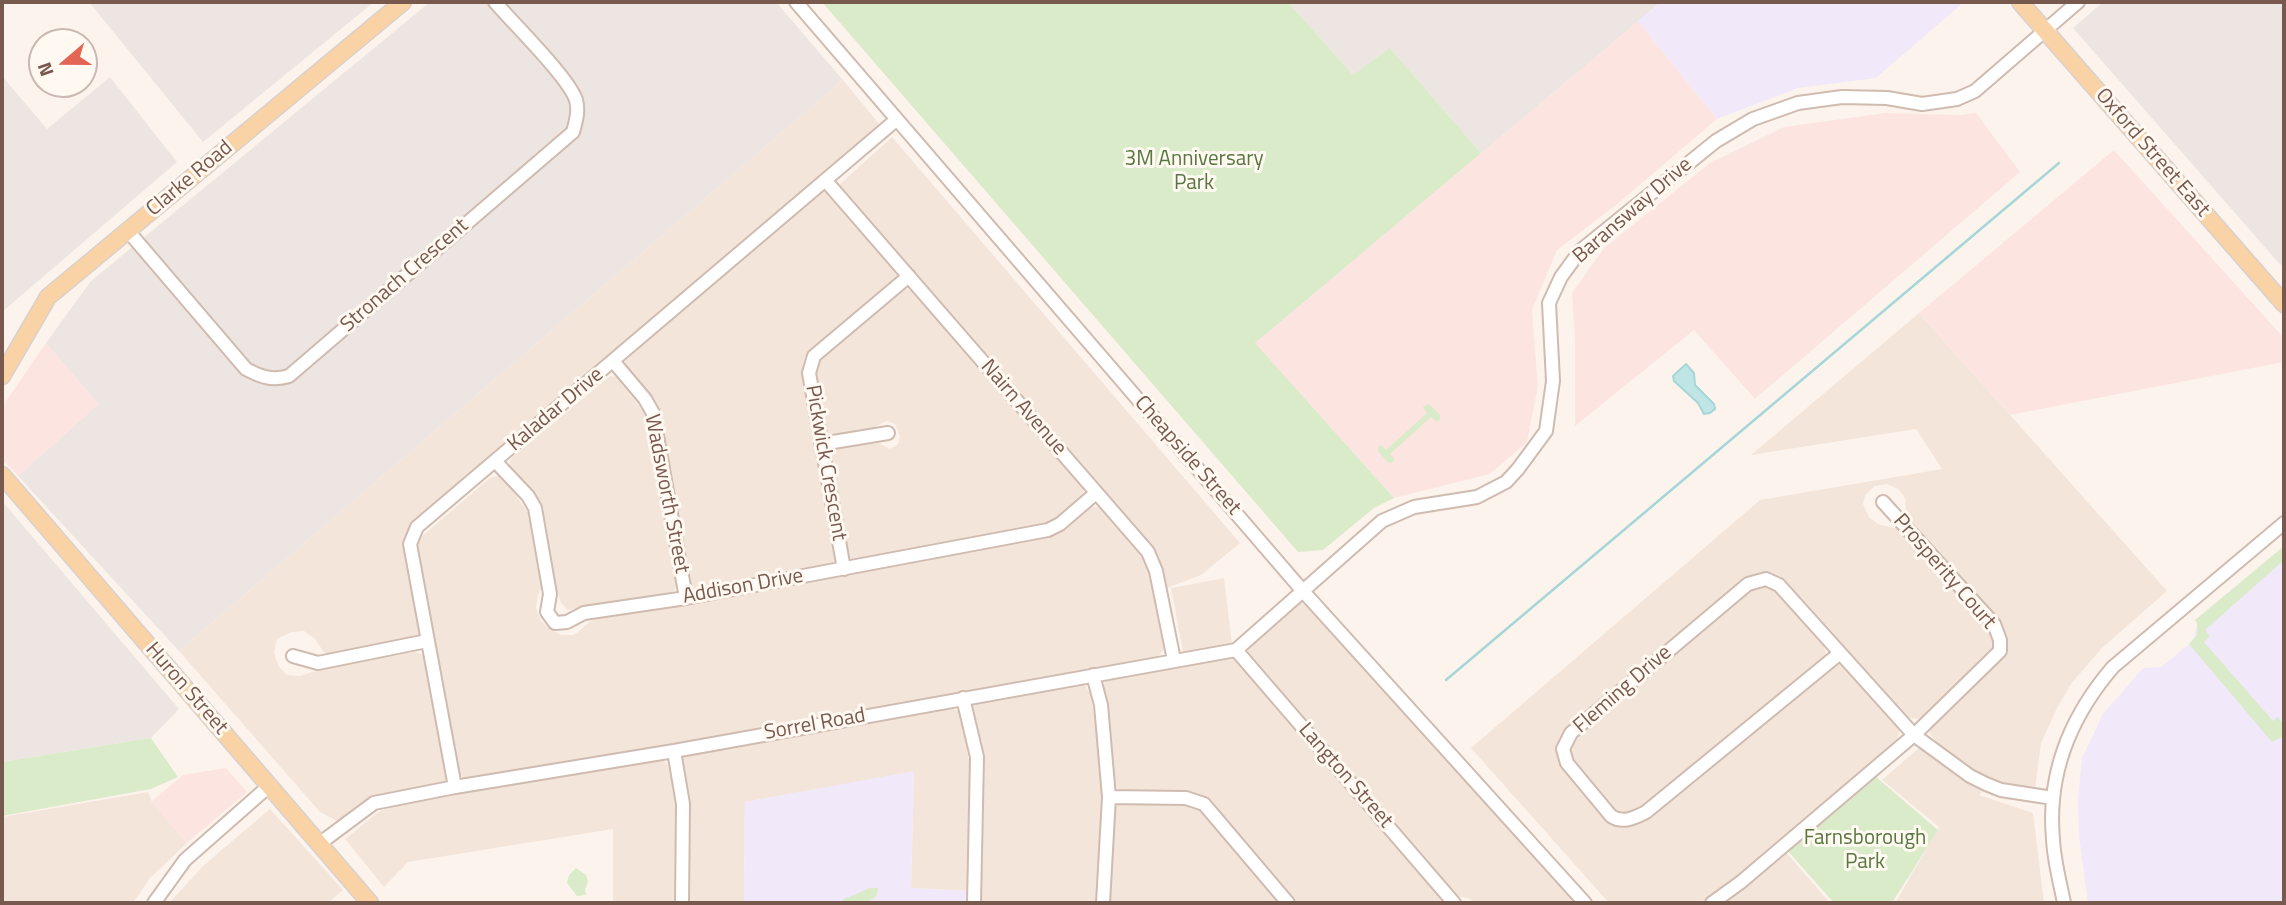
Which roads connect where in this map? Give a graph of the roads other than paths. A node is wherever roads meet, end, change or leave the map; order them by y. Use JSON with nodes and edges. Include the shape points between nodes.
{"nodes":[{"id":1,"x":403,"y":2,"type":"edge"},
{"id":2,"x":495,"y":2,"type":"edge"},
{"id":3,"x":796,"y":2,"type":"edge"},
{"id":4,"x":2020,"y":2,"type":"edge"},
{"id":5,"x":2078,"y":2,"type":"edge"},
{"id":6,"x":2045,"y":30,"type":"junction"},
{"id":7,"x":897,"y":120,"type":"junction"},
{"id":8,"x":826,"y":181,"type":"junction"},
{"id":9,"x":128,"y":231,"type":"junction"},
{"id":10,"x":909,"y":276,"type":"junction"},
{"id":11,"x":2284,"y":304,"type":"edge"},
{"id":12,"x":613,"y":362,"type":"junction"},
{"id":13,"x":2,"y":377,"type":"edge"},
{"id":14,"x":888,"y":433,"type":"dead end"},
{"id":15,"x":821,"y":444,"type":"junction"},
{"id":16,"x":495,"y":461,"type":"junction"},
{"id":17,"x":2,"y":475,"type":"edge"},
{"id":18,"x":1096,"y":493,"type":"junction"},
{"id":19,"x":1883,"y":502,"type":"dead end"},
{"id":20,"x":2284,"y":523,"type":"edge"},
{"id":21,"x":844,"y":569,"type":"junction"},
{"id":22,"x":1302,"y":590,"type":"junction"},
{"id":23,"x":686,"y":598,"type":"junction"},
{"id":24,"x":427,"y":641,"type":"junction"},
{"id":25,"x":1236,"y":650,"type":"junction"},
{"id":26,"x":1839,"y":653,"type":"junction"},
{"id":27,"x":293,"y":656,"type":"dead end"},
{"id":28,"x":1174,"y":660,"type":"junction"},
{"id":29,"x":1093,"y":675,"type":"junction"},
{"id":30,"x":962,"y":698,"type":"junction"},
{"id":31,"x":1914,"y":735,"type":"junction"},
{"id":32,"x":674,"y":751,"type":"junction"},
{"id":33,"x":269,"y":786,"type":"junction"},
{"id":34,"x":455,"y":787,"type":"junction"},
{"id":35,"x":1109,"y":797,"type":"junction"},
{"id":36,"x":2053,"y":798,"type":"junction"},
{"id":37,"x":319,"y":844,"type":"junction"},
{"id":38,"x":154,"y":903,"type":"edge"},
{"id":39,"x":370,"y":903,"type":"edge"},
{"id":40,"x":682,"y":903,"type":"edge"},
{"id":41,"x":974,"y":903,"type":"edge"},
{"id":42,"x":1103,"y":903,"type":"edge"},
{"id":43,"x":1287,"y":903,"type":"edge"},
{"id":44,"x":1454,"y":903,"type":"edge"},
{"id":45,"x":1585,"y":903,"type":"edge"},
{"id":46,"x":1713,"y":903,"type":"edge"},
{"id":47,"x":2063,"y":903,"type":"edge"}],
"edges":[{"from":1,"to":9,"type":"main road","name":"Clarke Road"},
{"from":2,"to":9,"type":"street","name":"Stronach Crescent","via":[[576,99],[578,118],[573,132],[289,376],[275,380],[246,369]]},
{"from":3,"to":7,"type":"street","name":"Cheapside Street"},
{"from":4,"to":6,"type":"main road","name":"Oxford Street East"},
{"from":5,"to":6,"type":"street","name":"Baransway Drive"},
{"from":6,"to":11,"type":"main road","name":"Oxford Street East"},
{"from":6,"to":22,"type":"street","name":"Baransway Drive","via":[[1976,91],[1957,99],[1922,104],[1842,97],[1798,103],[1753,119],[1716,141],[1580,251],[1561,277],[1549,303],[1553,381],[1546,431],[1518,469],[1506,482],[1476,497],[1414,507],[1382,521]]},
{"from":7,"to":8,"type":"street","name":"Kaladar Drive"},
{"from":7,"to":22,"type":"street","name":"Cheapside Street"},
{"from":8,"to":10,"type":"street","name":"Nairn Avenue"},
{"from":8,"to":12,"type":"street","name":"Kaladar Drive"},
{"from":9,"to":13,"type":"main road","name":"Clarke Road","via":[[48,297]]},
{"from":10,"to":15,"type":"street","name":"Pickwick Crescent","via":[[814,356],[809,373]]},
{"from":10,"to":18,"type":"street","name":"Nairn Avenue"},
{"from":12,"to":16,"type":"street","name":"Kaladar Drive"},
{"from":12,"to":23,"type":"street","name":"Wadsworth Street","via":[[653,413]]},
{"from":14,"to":15,"type":"street"},
{"from":15,"to":21,"type":"street","name":"Pickwick Crescent"},
{"from":16,"to":23,"type":"street","name":"Addison Drive","via":[[535,508],[550,594],[548,612],[555,623]]},
{"from":16,"to":24,"type":"street","name":"Kaladar Drive","via":[[417,527],[410,544]]},
{"from":17,"to":33,"type":"main road","name":"Huron Street"},
{"from":18,"to":21,"type":"street","name":"Addison Drive","via":[[1048,530]]},
{"from":18,"to":28,"type":"street","name":"Nairn Avenue","via":[[1148,552]]},
{"from":19,"to":31,"type":"street","name":"Prosperity Court","via":[[1994,624],[2000,640],[2000,651],[1993,660]]},
{"from":20,"to":36,"type":"street","via":[[2119,662],[2093,690],[2060,759]]},
{"from":21,"to":23,"type":"street","name":"Addison Drive"},
{"from":22,"to":25,"type":"street"},
{"from":22,"to":45,"type":"street","name":"Cheapside Street"},
{"from":24,"to":27,"type":"street","via":[[318,663]]},
{"from":24,"to":34,"type":"street","name":"Kaladar Drive"},
{"from":25,"to":28,"type":"street","name":"Sorrel Road"},
{"from":25,"to":44,"type":"street","name":"Langton Street"},
{"from":26,"to":26,"type":"street","name":"Fleming Drive","via":[[1779,585],[1766,579],[1748,584],[1571,733],[1563,750],[1567,763],[1611,816],[1629,820],[1646,812]]},
{"from":26,"to":31,"type":"street","name":"Fleming Drive"},
{"from":28,"to":29,"type":"street","name":"Sorrel Road"},
{"from":29,"to":30,"type":"street","name":"Sorrel Road"},
{"from":29,"to":35,"type":"street","via":[[1101,705]]},
{"from":30,"to":32,"type":"street","name":"Sorrel Road"},
{"from":30,"to":41,"type":"street","via":[[977,757]]},
{"from":31,"to":36,"type":"street","name":"Fleming Drive","via":[[1986,785]]},
{"from":31,"to":46,"type":"street","name":"Prosperity Court"},
{"from":32,"to":34,"type":"street","name":"Sorrel Road"},
{"from":32,"to":40,"type":"street","via":[[683,804]]},
{"from":33,"to":37,"type":"main road","name":"Huron Street"},
{"from":33,"to":38,"type":"street","via":[[185,860]]},
{"from":34,"to":37,"type":"street","name":"Sorrel Road","via":[[374,803]]},
{"from":35,"to":42,"type":"street"},
{"from":35,"to":43,"type":"street","via":[[1186,798],[1204,804]]},
{"from":36,"to":47,"type":"street","via":[[2053,842]]},
{"from":37,"to":39,"type":"main road","name":"Huron Street"}]}
